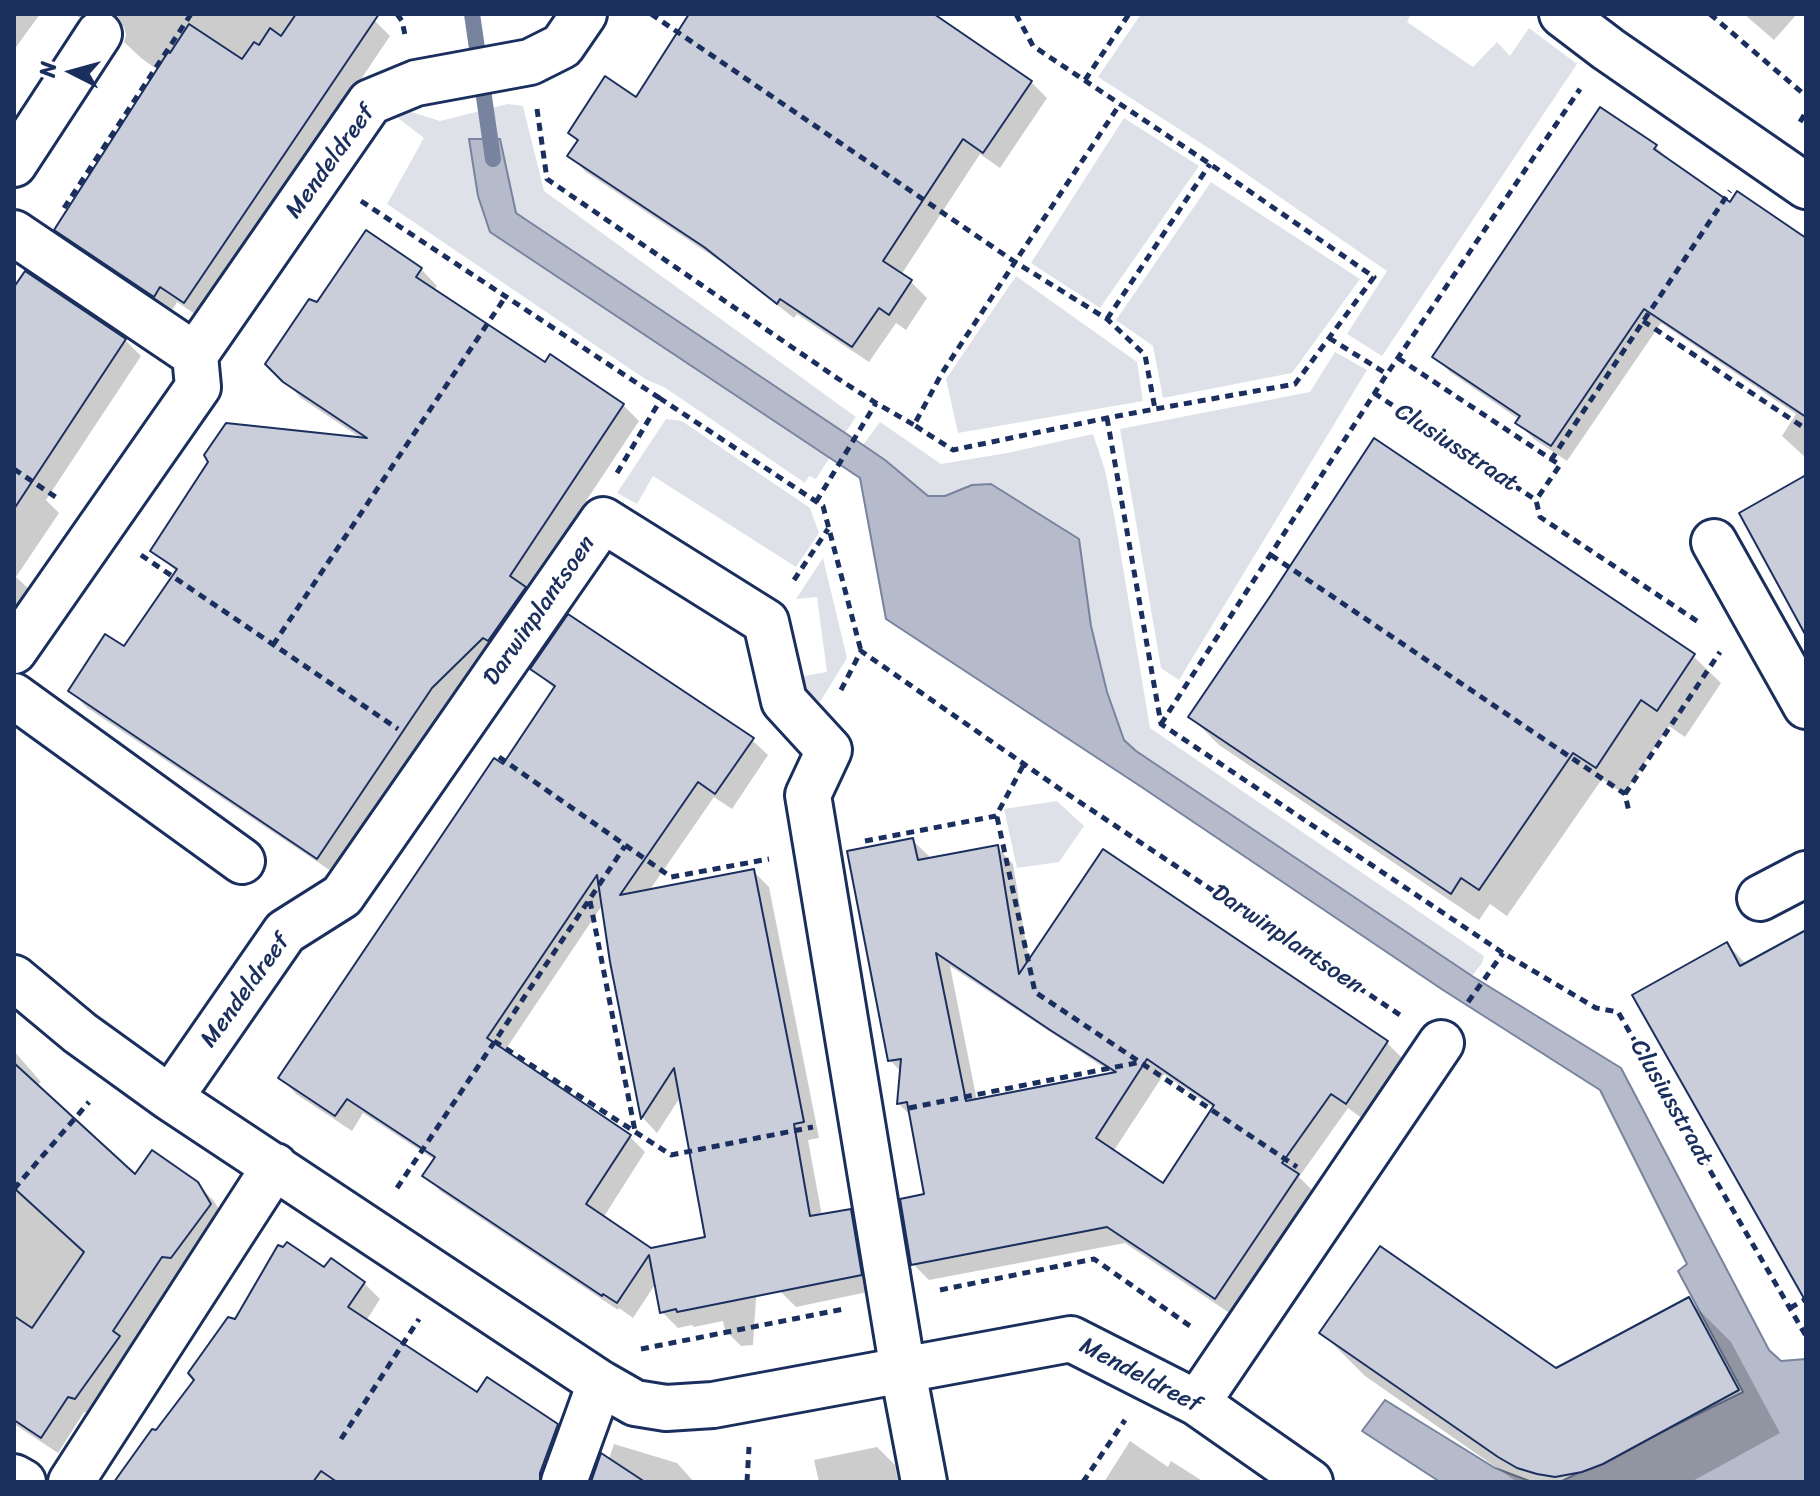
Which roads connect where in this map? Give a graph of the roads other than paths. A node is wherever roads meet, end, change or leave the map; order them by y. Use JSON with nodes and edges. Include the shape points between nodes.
{"nodes":[{"id":1,"x":584,"y":14,"type":"edge"},
{"id":2,"x":1567,"y":15,"type":"edge"},
{"id":3,"x":99,"y":34,"type":"dead end"},
{"id":4,"x":14,"y":164,"type":"edge"},
{"id":5,"x":1806,"y":186,"type":"edge"},
{"id":6,"x":25,"y":241,"type":"edge"},
{"id":7,"x":195,"y":355,"type":"junction"},
{"id":8,"x":1714,"y":542,"type":"dead end"},
{"id":9,"x":14,"y":651,"type":"edge"},
{"id":10,"x":14,"y":696,"type":"edge"},
{"id":11,"x":1806,"y":706,"type":"edge"},
{"id":12,"x":448,"y":743,"type":"joint"},
{"id":13,"x":242,"y":861,"type":"dead end"},
{"id":14,"x":1806,"y":874,"type":"edge"},
{"id":15,"x":1760,"y":898,"type":"dead end"},
{"id":16,"x":14,"y":978,"type":"edge"},
{"id":17,"x":1441,"y":1043,"type":"road end"},
{"id":18,"x":170,"y":1098,"type":"junction"},
{"id":19,"x":275,"y":1166,"type":"junction"},
{"id":20,"x":903,"y":1371,"type":"junction"},
{"id":21,"x":600,"y":1383,"type":"junction"},
{"id":22,"x":1197,"y":1403,"type":"junction"},
{"id":23,"x":14,"y":1477,"type":"edge"},
{"id":24,"x":23,"y":1482,"type":"edge"},
{"id":25,"x":71,"y":1482,"type":"edge"},
{"id":26,"x":564,"y":1482,"type":"edge"},
{"id":27,"x":924,"y":1482,"type":"edge"},
{"id":28,"x":1310,"y":1482,"type":"edge"}],
"edges":[{"from":1,"to":7,"type":"street","name":"Mendeldreef","via":[[562,46],[530,62],[416,83],[370,102]]},
{"from":2,"to":5,"type":"street"},
{"from":3,"to":4,"type":"street"},
{"from":6,"to":7,"type":"street"},
{"from":7,"to":9,"type":"street","via":[[198,387]]},
{"from":8,"to":11,"type":"street","via":[[1739,624]]},
{"from":10,"to":13,"type":"street"},
{"from":12,"to":18,"type":"street","name":"Mendeldreef","via":[[342,896],[285,932]]},
{"from":12,"to":20,"type":"street","name":"Darwinplantsoen","via":[[603,520],[766,622],[784,701],[829,750],[808,795]]},
{"from":14,"to":15,"type":"street"},
{"from":16,"to":18,"type":"street","name":"Mendeldreef"},
{"from":17,"to":22,"type":"street"},
{"from":18,"to":19,"type":"street","name":"Mendeldreef"},
{"from":19,"to":21,"type":"street","name":"Mendeldreef"},
{"from":19,"to":25,"type":"street"},
{"from":20,"to":21,"type":"street","name":"Mendeldreef","via":[[713,1405],[666,1408],[635,1403]]},
{"from":20,"to":22,"type":"street","name":"Mendeldreef","via":[[1071,1339]]},
{"from":20,"to":27,"type":"street"},
{"from":21,"to":26,"type":"street"},
{"from":22,"to":28,"type":"street","name":"Mendeldreef"},
{"from":23,"to":24,"type":"street"}]}
